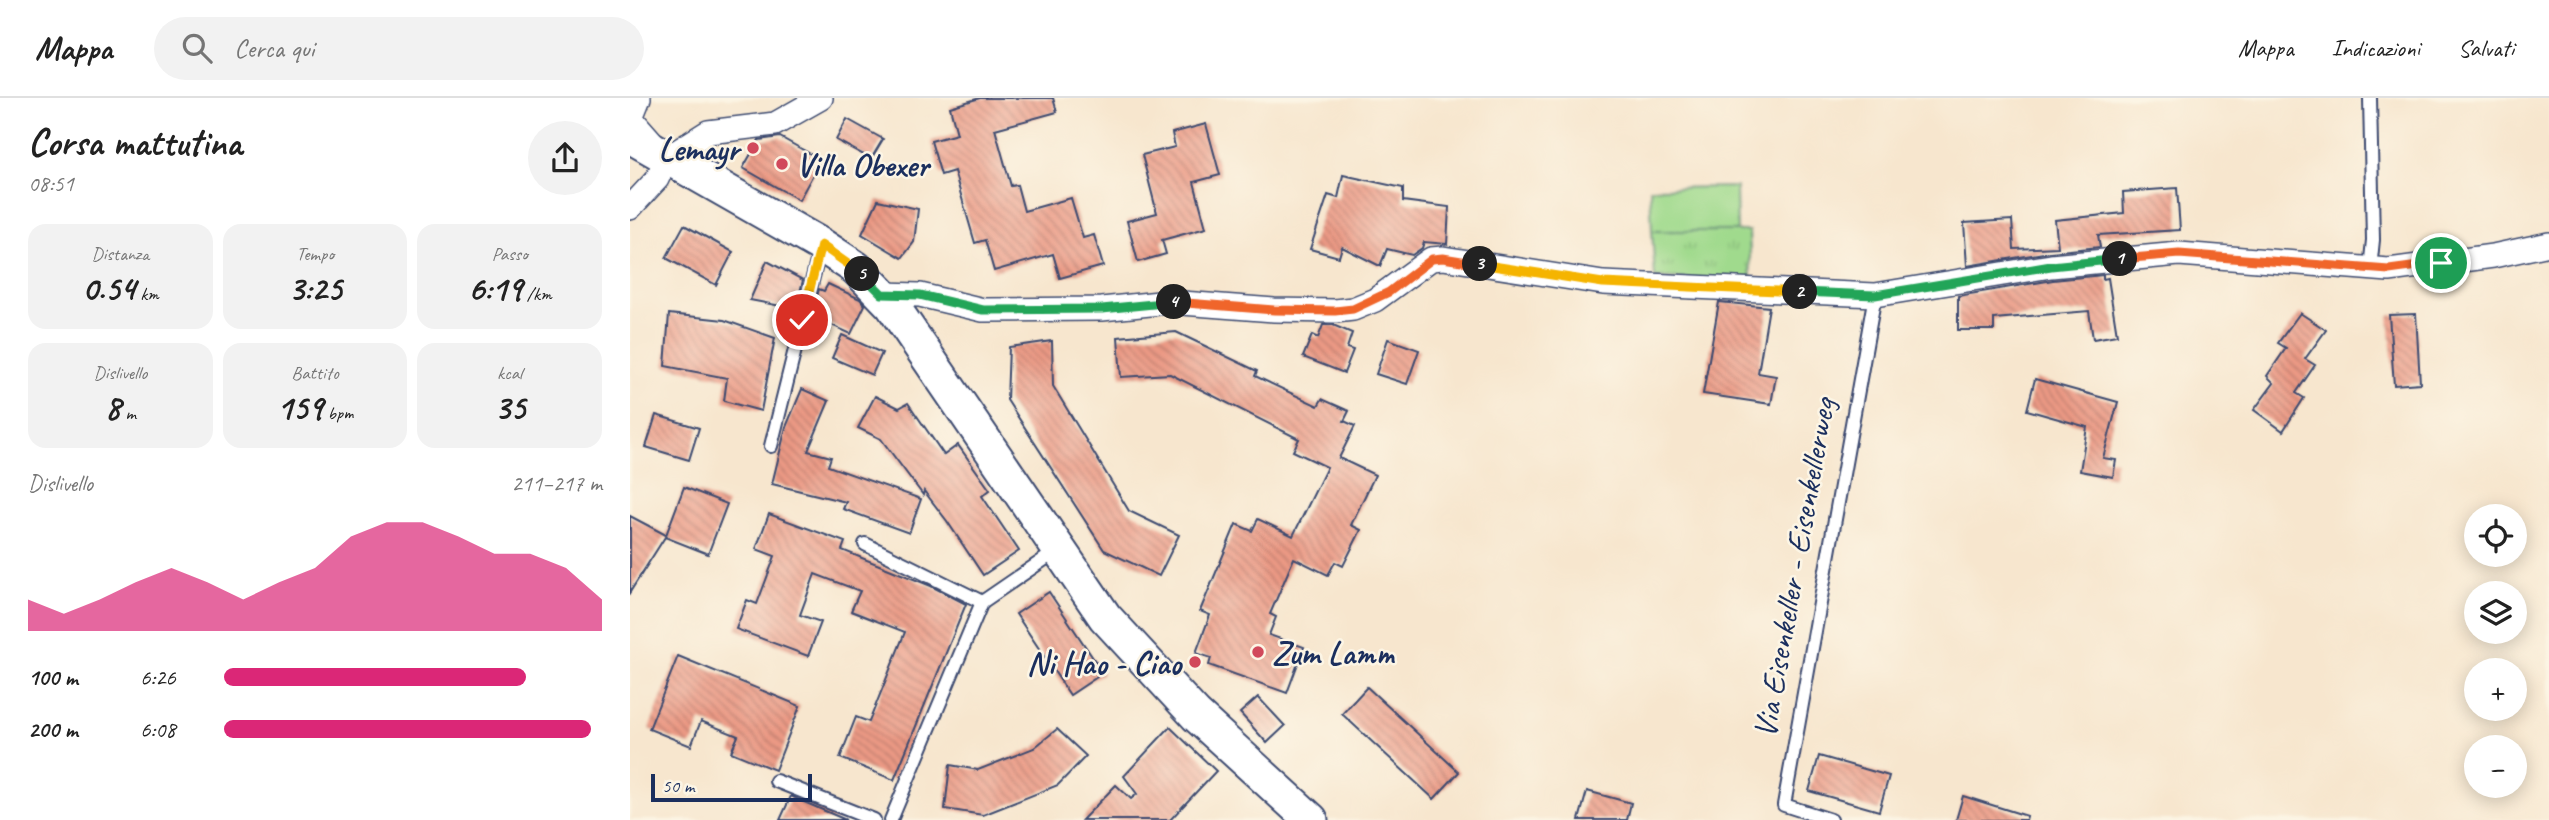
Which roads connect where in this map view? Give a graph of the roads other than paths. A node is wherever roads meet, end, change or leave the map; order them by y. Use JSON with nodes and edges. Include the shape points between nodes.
{"nodes":[{"id":1,"x":639,"y":98,"type":"edge"},
{"id":2,"x":821,"y":98,"type":"edge"},
{"id":3,"x":2370,"y":98,"type":"edge"},
{"id":4,"x":630,"y":136,"type":"edge"},
{"id":5,"x":667,"y":158,"type":"junction"},
{"id":6,"x":630,"y":208,"type":"edge"},
{"id":7,"x":2549,"y":244,"type":"edge"},
{"id":8,"x":821,"y":245,"type":"junction"},
{"id":9,"x":2370,"y":269,"type":"junction"},
{"id":10,"x":882,"y":294,"type":"junction"},
{"id":11,"x":1875,"y":295,"type":"junction"},
{"id":12,"x":771,"y":446,"type":"dead end"},
{"id":13,"x":865,"y":544,"type":"dead end"},
{"id":14,"x":1059,"y":550,"type":"junction"},
{"id":15,"x":982,"y":602,"type":"junction"},
{"id":16,"x":776,"y":781,"type":"dead end"},
{"id":17,"x":874,"y":820,"type":"edge"},
{"id":18,"x":891,"y":820,"type":"edge"},
{"id":19,"x":1311,"y":820,"type":"edge"},
{"id":20,"x":1831,"y":820,"type":"edge"}],
"edges":[{"from":1,"to":5,"type":"street","via":[[631,118]]},
{"from":2,"to":5,"type":"street","via":[[775,124],[708,132]]},
{"from":3,"to":9,"type":"lane"},
{"from":4,"to":5,"type":"main road"},
{"from":5,"to":6,"type":"street","via":[[657,179]]},
{"from":5,"to":8,"type":"main road"},
{"from":7,"to":9,"type":"street","via":[[2493,257]]},
{"from":8,"to":10,"type":"main road","via":[[856,268]]},
{"from":8,"to":12,"type":"lane"},
{"from":9,"to":11,"type":"street","via":[[2179,254],[2051,266]]},
{"from":10,"to":11,"type":"street","via":[[920,295],[983,310],[1102,309],[1169,302],[1335,311],[1376,300],[1432,259],[1443,258],[1603,283]]},
{"from":10,"to":14,"type":"main road"},
{"from":11,"to":20,"type":"lane","name":"Via Eisenkeller - Eisenkellerweg","via":[[1784,805]]},
{"from":13,"to":15,"type":"lane"},
{"from":14,"to":15,"type":"lane"},
{"from":14,"to":19,"type":"main road","via":[[1105,617],[1196,715]]},
{"from":15,"to":18,"type":"lane"},
{"from":16,"to":17,"type":"lane"}]}
